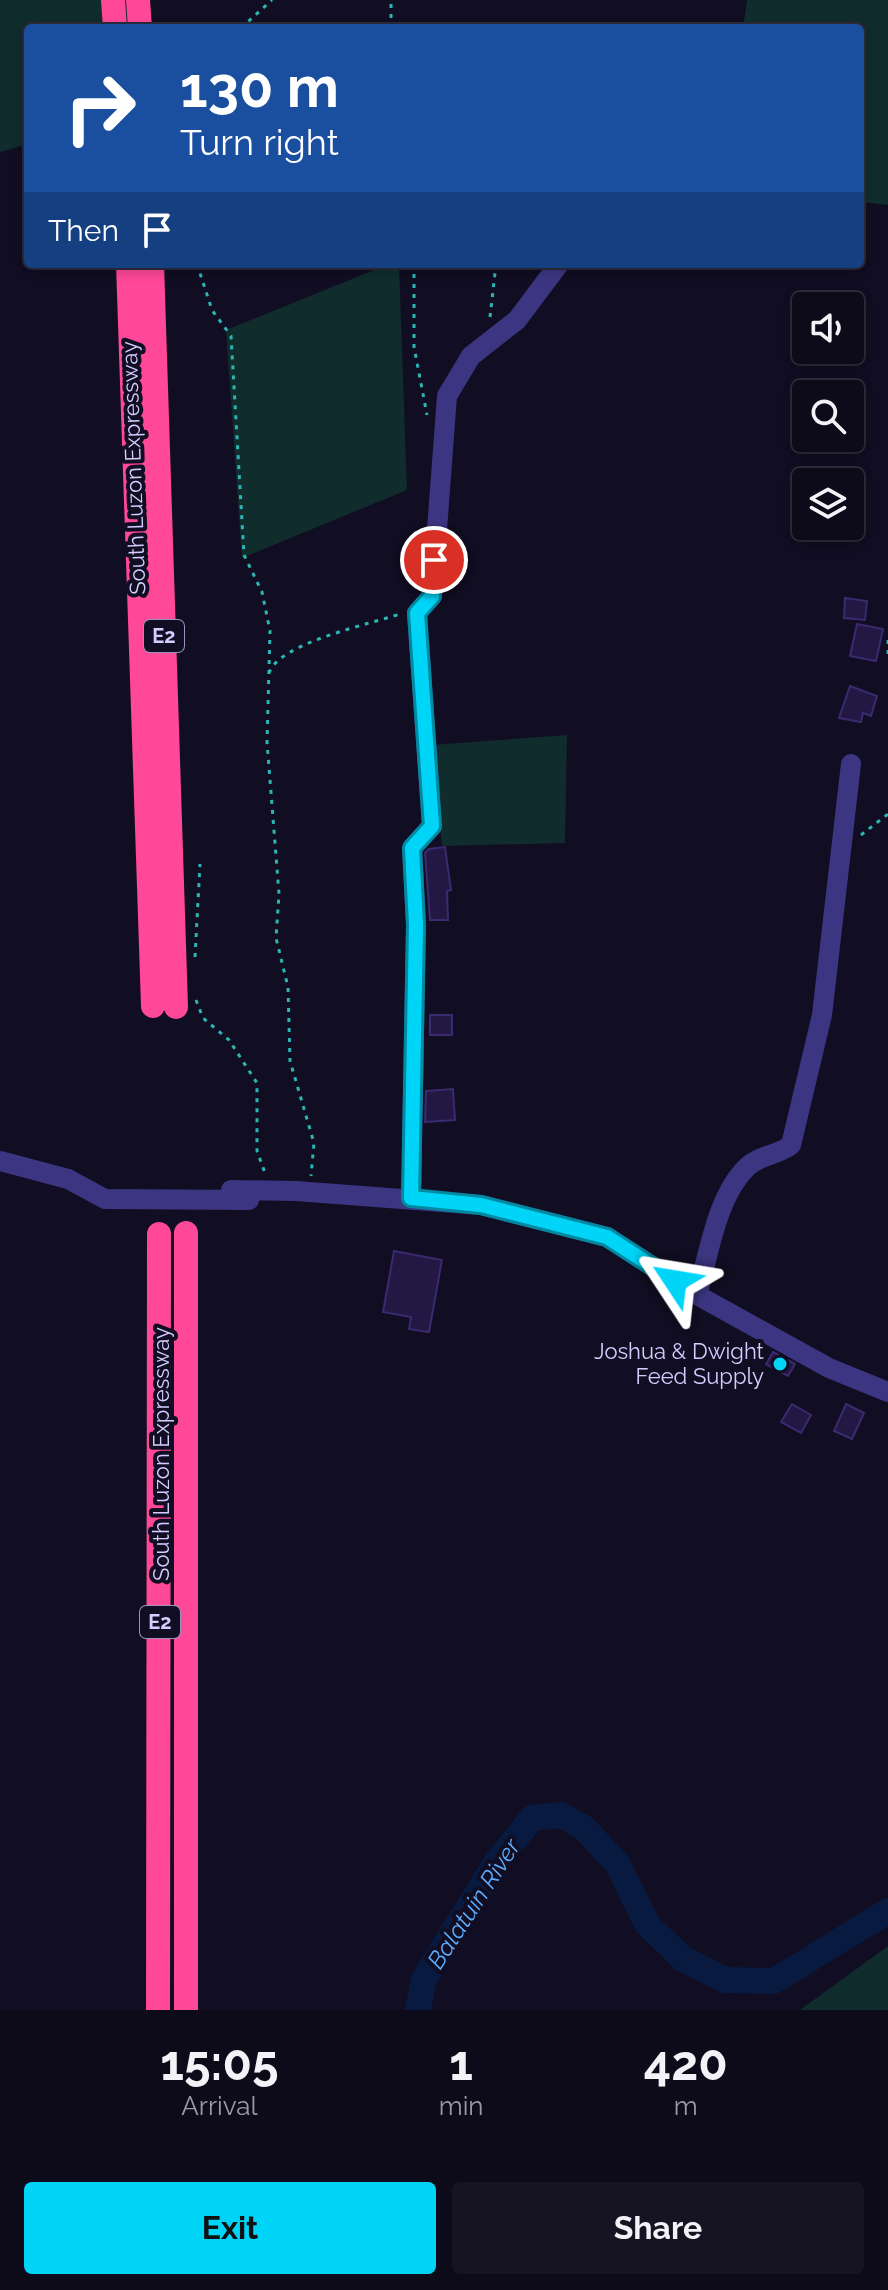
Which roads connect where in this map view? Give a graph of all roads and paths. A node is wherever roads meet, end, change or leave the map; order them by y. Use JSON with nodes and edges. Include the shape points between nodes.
{"nodes":[{"id":1,"x":113,"y":0,"type":"edge"},
{"id":2,"x":138,"y":0,"type":"edge"},
{"id":3,"x":272,"y":0,"type":"edge"},
{"id":4,"x":391,"y":0,"type":"edge"},
{"id":5,"x":115,"y":24,"type":"edge"},
{"id":6,"x":140,"y":24,"type":"edge"},
{"id":7,"x":245,"y":24,"type":"edge"},
{"id":8,"x":391,"y":24,"type":"edge"},
{"id":9,"x":128,"y":268,"type":"edge"},
{"id":10,"x":152,"y":268,"type":"edge"},
{"id":11,"x":198,"y":268,"type":"edge"},
{"id":12,"x":414,"y":268,"type":"edge"},
{"id":13,"x":496,"y":268,"type":"edge"},
{"id":14,"x":556,"y":268,"type":"edge"},
{"id":15,"x":489,"y":320,"type":"dead end"},
{"id":16,"x":428,"y":424,"type":"dead end"},
{"id":17,"x":422,"y":607,"type":"junction"},
{"id":18,"x":888,"y":640,"type":"edge"},
{"id":19,"x":888,"y":657,"type":"edge"},
{"id":20,"x":266,"y":680,"type":"junction"},
{"id":21,"x":851,"y":764,"type":"dead end"},
{"id":22,"x":888,"y":814,"type":"edge"},
{"id":23,"x":841,"y":847,"type":"junction"},
{"id":24,"x":200,"y":864,"type":"dead end"},
{"id":25,"x":195,"y":965,"type":"dead end"},
{"id":26,"x":174,"y":1002,"type":"junction"},
{"id":27,"x":0,"y":1161,"type":"edge"},
{"id":28,"x":231,"y":1190,"type":"dead end"},
{"id":29,"x":272,"y":1192,"type":"junction"},
{"id":30,"x":316,"y":1195,"type":"junction"},
{"id":31,"x":411,"y":1198,"type":"junction"},
{"id":32,"x":186,"y":1233,"type":"dead end"},
{"id":33,"x":159,"y":1234,"type":"dead end"},
{"id":34,"x":697,"y":1295,"type":"junction"},
{"id":35,"x":888,"y":1392,"type":"edge"},
{"id":36,"x":158,"y":2010,"type":"edge"},
{"id":37,"x":186,"y":2010,"type":"edge"}],
"edges":[{"from":1,"to":5,"type":"highway"},
{"from":2,"to":6,"type":"highway"},
{"from":3,"to":7,"type":"path"},
{"from":4,"to":8,"type":"path"},
{"from":9,"to":26,"type":"highway","name":"South Luzon Expressway","number":"E2"},
{"from":10,"to":26,"type":"highway","name":"South Luzon Expressway","number":"E2"},
{"from":11,"to":20,"type":"path","via":[[212,310],[231,336],[244,555],[262,592],[270,631]]},
{"from":12,"to":16,"type":"path","via":[[414,347]]},
{"from":13,"to":15,"type":"path"},
{"from":14,"to":17,"type":"street","via":[[517,320],[471,356],[447,396],[432,596]]},
{"from":17,"to":20,"type":"path","via":[[281,656]]},
{"from":17,"to":31,"type":"street","via":[[417,613],[432,826],[412,848],[416,925]]},
{"from":18,"to":19,"type":"path"},
{"from":20,"to":30,"type":"path","via":[[279,894],[276,938],[288,987],[290,1061],[314,1143],[309,1169]]},
{"from":21,"to":23,"type":"street"},
{"from":22,"to":23,"type":"path"},
{"from":23,"to":34,"type":"street","via":[[822,1015],[791,1145],[746,1167],[727,1195]]},
{"from":24,"to":25,"type":"path"},
{"from":26,"to":29,"type":"path","via":[[229,1040],[257,1083],[257,1151]]},
{"from":27,"to":29,"type":"street","via":[[68,1179],[105,1199],[258,1201]]},
{"from":28,"to":29,"type":"street"},
{"from":29,"to":30,"type":"street"},
{"from":30,"to":31,"type":"street"},
{"from":31,"to":34,"type":"street","via":[[481,1205],[607,1237]]},
{"from":32,"to":37,"type":"highway","name":"South Luzon Expressway","number":"E2"},
{"from":33,"to":36,"type":"highway","name":"South Luzon Expressway","number":"E2"},
{"from":34,"to":35,"type":"street","via":[[829,1368]]}]}
